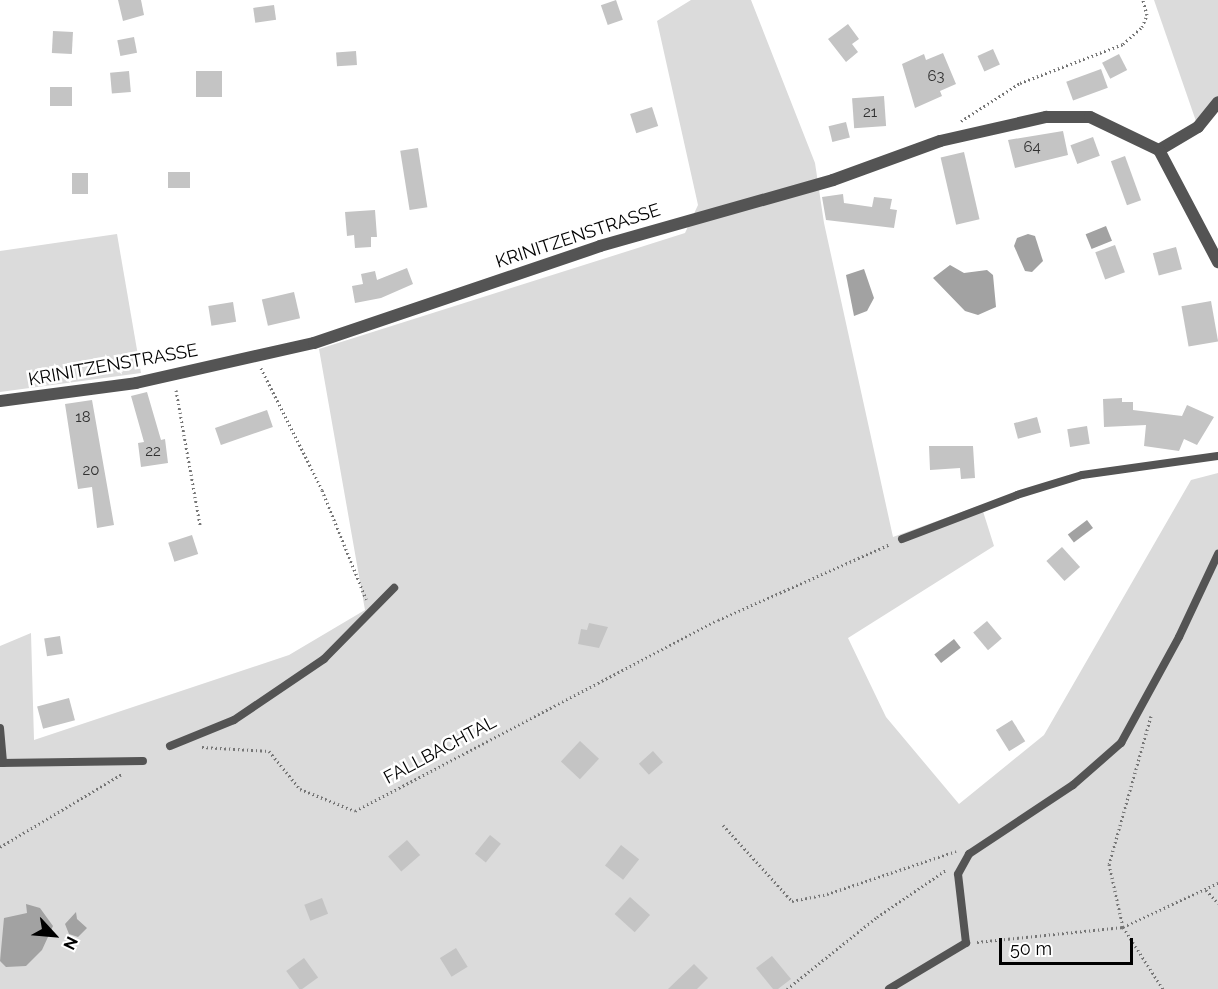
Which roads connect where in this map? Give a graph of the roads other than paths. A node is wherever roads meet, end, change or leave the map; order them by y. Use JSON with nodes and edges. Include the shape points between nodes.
{"nodes":[{"id":1,"x":1218,"y":102,"type":"edge"},
{"id":2,"x":1160,"y":150,"type":"junction"},
{"id":3,"x":1218,"y":262,"type":"edge"},
{"id":4,"x":0,"y":401,"type":"edge"},
{"id":5,"x":1218,"y":456,"type":"edge"},
{"id":6,"x":902,"y":539,"type":"road end"},
{"id":7,"x":1218,"y":554,"type":"edge"},
{"id":8,"x":394,"y":588,"type":"dead end"},
{"id":9,"x":0,"y":728,"type":"edge"},
{"id":10,"x":170,"y":746,"type":"road end"},
{"id":11,"x":144,"y":761,"type":"road end"},
{"id":12,"x":1,"y":763,"type":"edge"},
{"id":13,"x":890,"y":989,"type":"edge"}],
"edges":[{"from":1,"to":2,"type":"street","via":[[1198,128]]},
{"from":2,"to":3,"type":"street"},
{"from":2,"to":4,"type":"street","name":"KRINITZENSTRASSE","via":[[1108,122],[1068,115],[1046,117],[940,141],[833,180],[600,246],[314,343],[124,385]]},
{"from":5,"to":6,"type":"lane","via":[[1082,475]]},
{"from":7,"to":13,"type":"lane","via":[[1179,637],[1121,743],[1073,785],[973,852],[958,874],[966,943]]},
{"from":8,"to":10,"type":"lane","via":[[324,659],[234,720]]},
{"from":9,"to":12,"type":"lane"},
{"from":11,"to":12,"type":"lane"}]}
